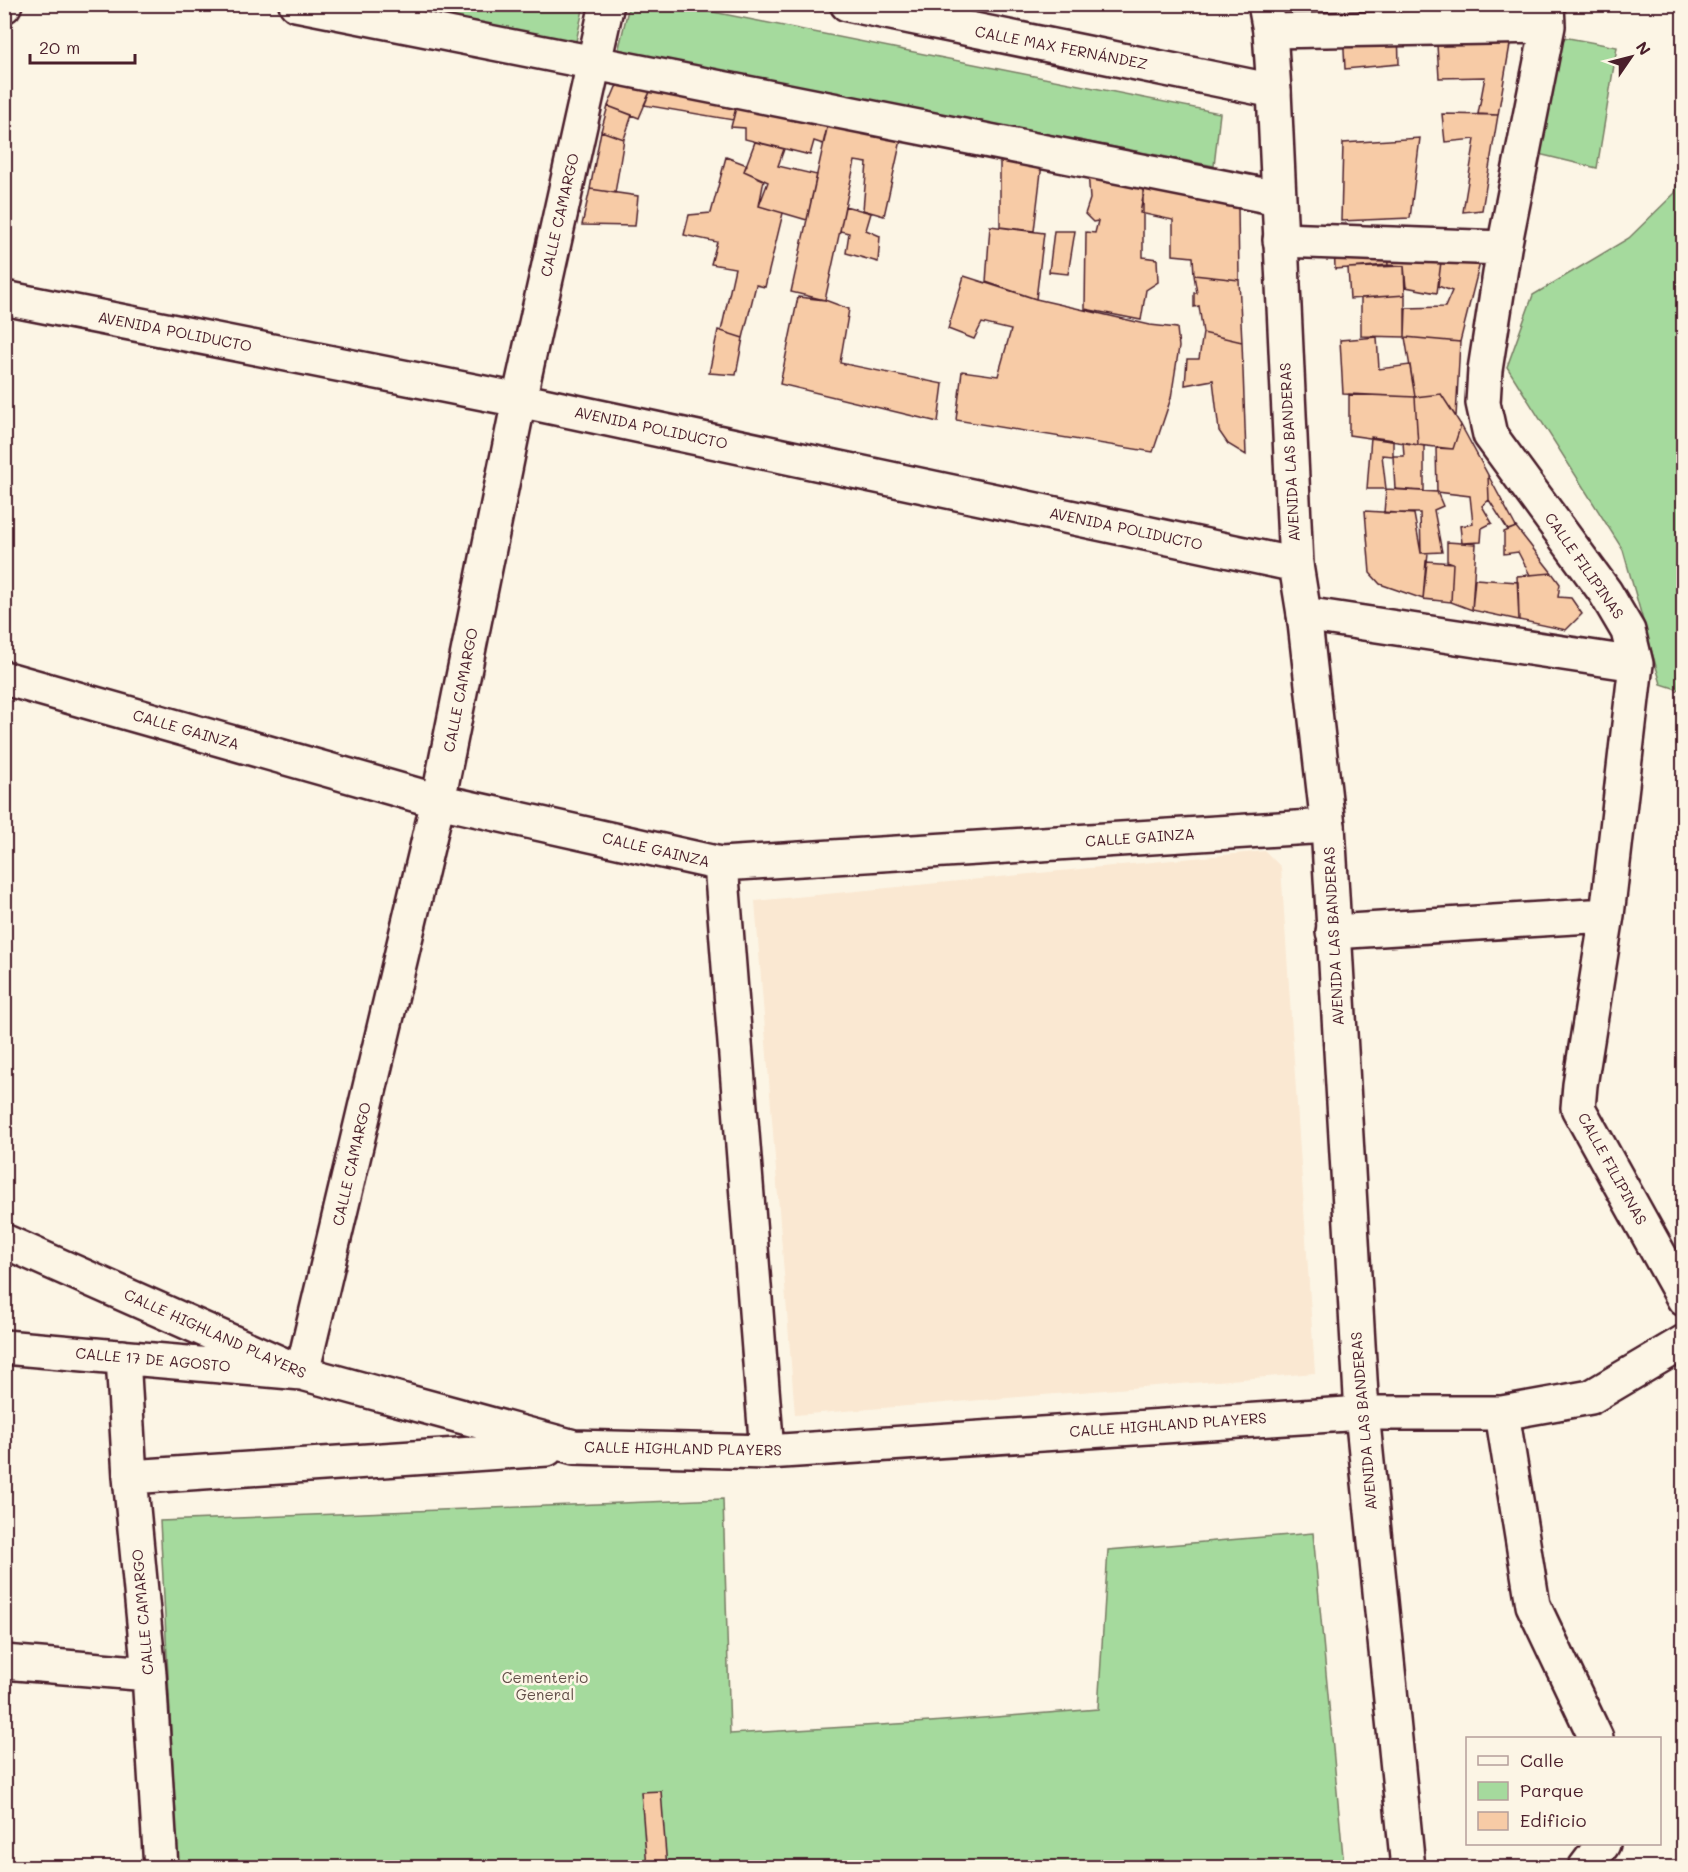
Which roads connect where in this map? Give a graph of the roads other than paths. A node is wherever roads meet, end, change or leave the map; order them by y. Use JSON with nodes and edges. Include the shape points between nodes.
{"nodes":[{"id":1,"x":296,"y":4,"type":"edge"},
{"id":2,"x":607,"y":4,"type":"edge"},
{"id":3,"x":847,"y":4,"type":"edge"},
{"id":4,"x":1548,"y":15,"type":"edge"},
{"id":5,"x":1268,"y":18,"type":"edge"},
{"id":6,"x":594,"y":63,"type":"junction"},
{"id":7,"x":1274,"y":91,"type":"junction"},
{"id":8,"x":1278,"y":198,"type":"junction"},
{"id":9,"x":1280,"y":240,"type":"junction"},
{"id":10,"x":1504,"y":248,"type":"junction"},
{"id":11,"x":4,"y":298,"type":"edge"},
{"id":12,"x":519,"y":400,"type":"junction"},
{"id":13,"x":1296,"y":565,"type":"junction"},
{"id":14,"x":1304,"y":614,"type":"junction"},
{"id":15,"x":1636,"y":663,"type":"junction"},
{"id":16,"x":4,"y":678,"type":"edge"},
{"id":17,"x":438,"y":801,"type":"junction"},
{"id":18,"x":1328,"y":826,"type":"junction"},
{"id":19,"x":721,"y":864,"type":"junction"},
{"id":20,"x":1607,"y":915,"type":"junction"},
{"id":21,"x":1333,"y":932,"type":"junction"},
{"id":22,"x":4,"y":1241,"type":"edge"},
{"id":23,"x":1683,"y":1299,"type":"edge"},
{"id":24,"x":1683,"y":1342,"type":"edge"},
{"id":25,"x":4,"y":1347,"type":"edge"},
{"id":26,"x":123,"y":1357,"type":"junction"},
{"id":27,"x":302,"y":1373,"type":"junction"},
{"id":28,"x":1362,"y":1413,"type":"junction"},
{"id":29,"x":1502,"y":1413,"type":"junction"},
{"id":30,"x":574,"y":1447,"type":"junction"},
{"id":31,"x":767,"y":1452,"type":"junction"},
{"id":32,"x":130,"y":1477,"type":"junction"},
{"id":33,"x":4,"y":1662,"type":"edge"},
{"id":34,"x":149,"y":1674,"type":"junction"},
{"id":35,"x":1596,"y":1737,"type":"edge"},
{"id":36,"x":1602,"y":1845,"type":"edge"},
{"id":37,"x":161,"y":1868,"type":"edge"},
{"id":38,"x":1408,"y":1868,"type":"edge"},
{"id":39,"x":1585,"y":1868,"type":"edge"}],
"edges":[{"from":1,"to":6,"type":"street"},
{"from":2,"to":6,"type":"street","name":"CALLE CAMARGO"},
{"from":3,"to":7,"type":"street","name":"CALLE MAX FERNÁNDEZ"},
{"from":4,"to":5,"type":"street"},
{"from":4,"to":10,"type":"street","name":"CALLE FILIPINAS"},
{"from":5,"to":7,"type":"street","name":"AVENIDA LAS BANDERAS"},
{"from":6,"to":8,"type":"street"},
{"from":6,"to":12,"type":"street","name":"CALLE CAMARGO"},
{"from":7,"to":8,"type":"street","name":"AVENIDA LAS BANDERAS"},
{"from":8,"to":9,"type":"street","name":"AVENIDA LAS BANDERAS"},
{"from":9,"to":10,"type":"street"},
{"from":9,"to":13,"type":"street","name":"AVENIDA LAS BANDERAS"},
{"from":10,"to":15,"type":"street","name":"CALLE FILIPINAS","via":[[1485,370],[1483,403],[1490,435],[1605,592],[1628,631]]},
{"from":11,"to":12,"type":"street","name":"AVENIDA POLIDUCTO"},
{"from":12,"to":13,"type":"street","name":"AVENIDA POLIDUCTO"},
{"from":12,"to":17,"type":"street","name":"CALLE CAMARGO"},
{"from":13,"to":14,"type":"street","name":"AVENIDA LAS BANDERAS"},
{"from":14,"to":15,"type":"street"},
{"from":14,"to":18,"type":"street","name":"AVENIDA LAS BANDERAS"},
{"from":15,"to":20,"type":"street","name":"CALLE FILIPINAS"},
{"from":16,"to":17,"type":"street","name":"CALLE GAINZA"},
{"from":17,"to":19,"type":"street","name":"CALLE GAINZA"},
{"from":17,"to":27,"type":"street","name":"CALLE CAMARGO"},
{"from":18,"to":19,"type":"street","name":"CALLE GAINZA"},
{"from":18,"to":21,"type":"street","name":"AVENIDA LAS BANDERAS"},
{"from":19,"to":31,"type":"street"},
{"from":20,"to":21,"type":"street"},
{"from":20,"to":23,"type":"street","name":"CALLE FILIPINAS","via":[[1578,1108]]},
{"from":21,"to":28,"type":"street","name":"AVENIDA LAS BANDERAS"},
{"from":22,"to":27,"type":"street","name":"CALLE HIGHLAND PLAYERS"},
{"from":24,"to":29,"type":"street","via":[[1591,1397]]},
{"from":25,"to":26,"type":"street","name":"CALLE 17 DE AGOSTO"},
{"from":26,"to":27,"type":"street","name":"CALLE 17 DE AGOSTO"},
{"from":26,"to":32,"type":"street","name":"CALLE CAMARGO"},
{"from":27,"to":30,"type":"street","name":"CALLE HIGHLAND PLAYERS"},
{"from":28,"to":29,"type":"street"},
{"from":28,"to":31,"type":"street","name":"CALLE HIGHLAND PLAYERS"},
{"from":28,"to":38,"type":"street","name":"AVENIDA LAS BANDERAS"},
{"from":29,"to":35,"type":"street","via":[[1533,1605]]},
{"from":30,"to":31,"type":"street","name":"CALLE HIGHLAND PLAYERS"},
{"from":30,"to":32,"type":"street"},
{"from":32,"to":34,"type":"street","name":"CALLE CAMARGO"},
{"from":33,"to":34,"type":"street"},
{"from":34,"to":37,"type":"street","name":"CALLE CAMARGO"},
{"from":36,"to":39,"type":"street"}]}
